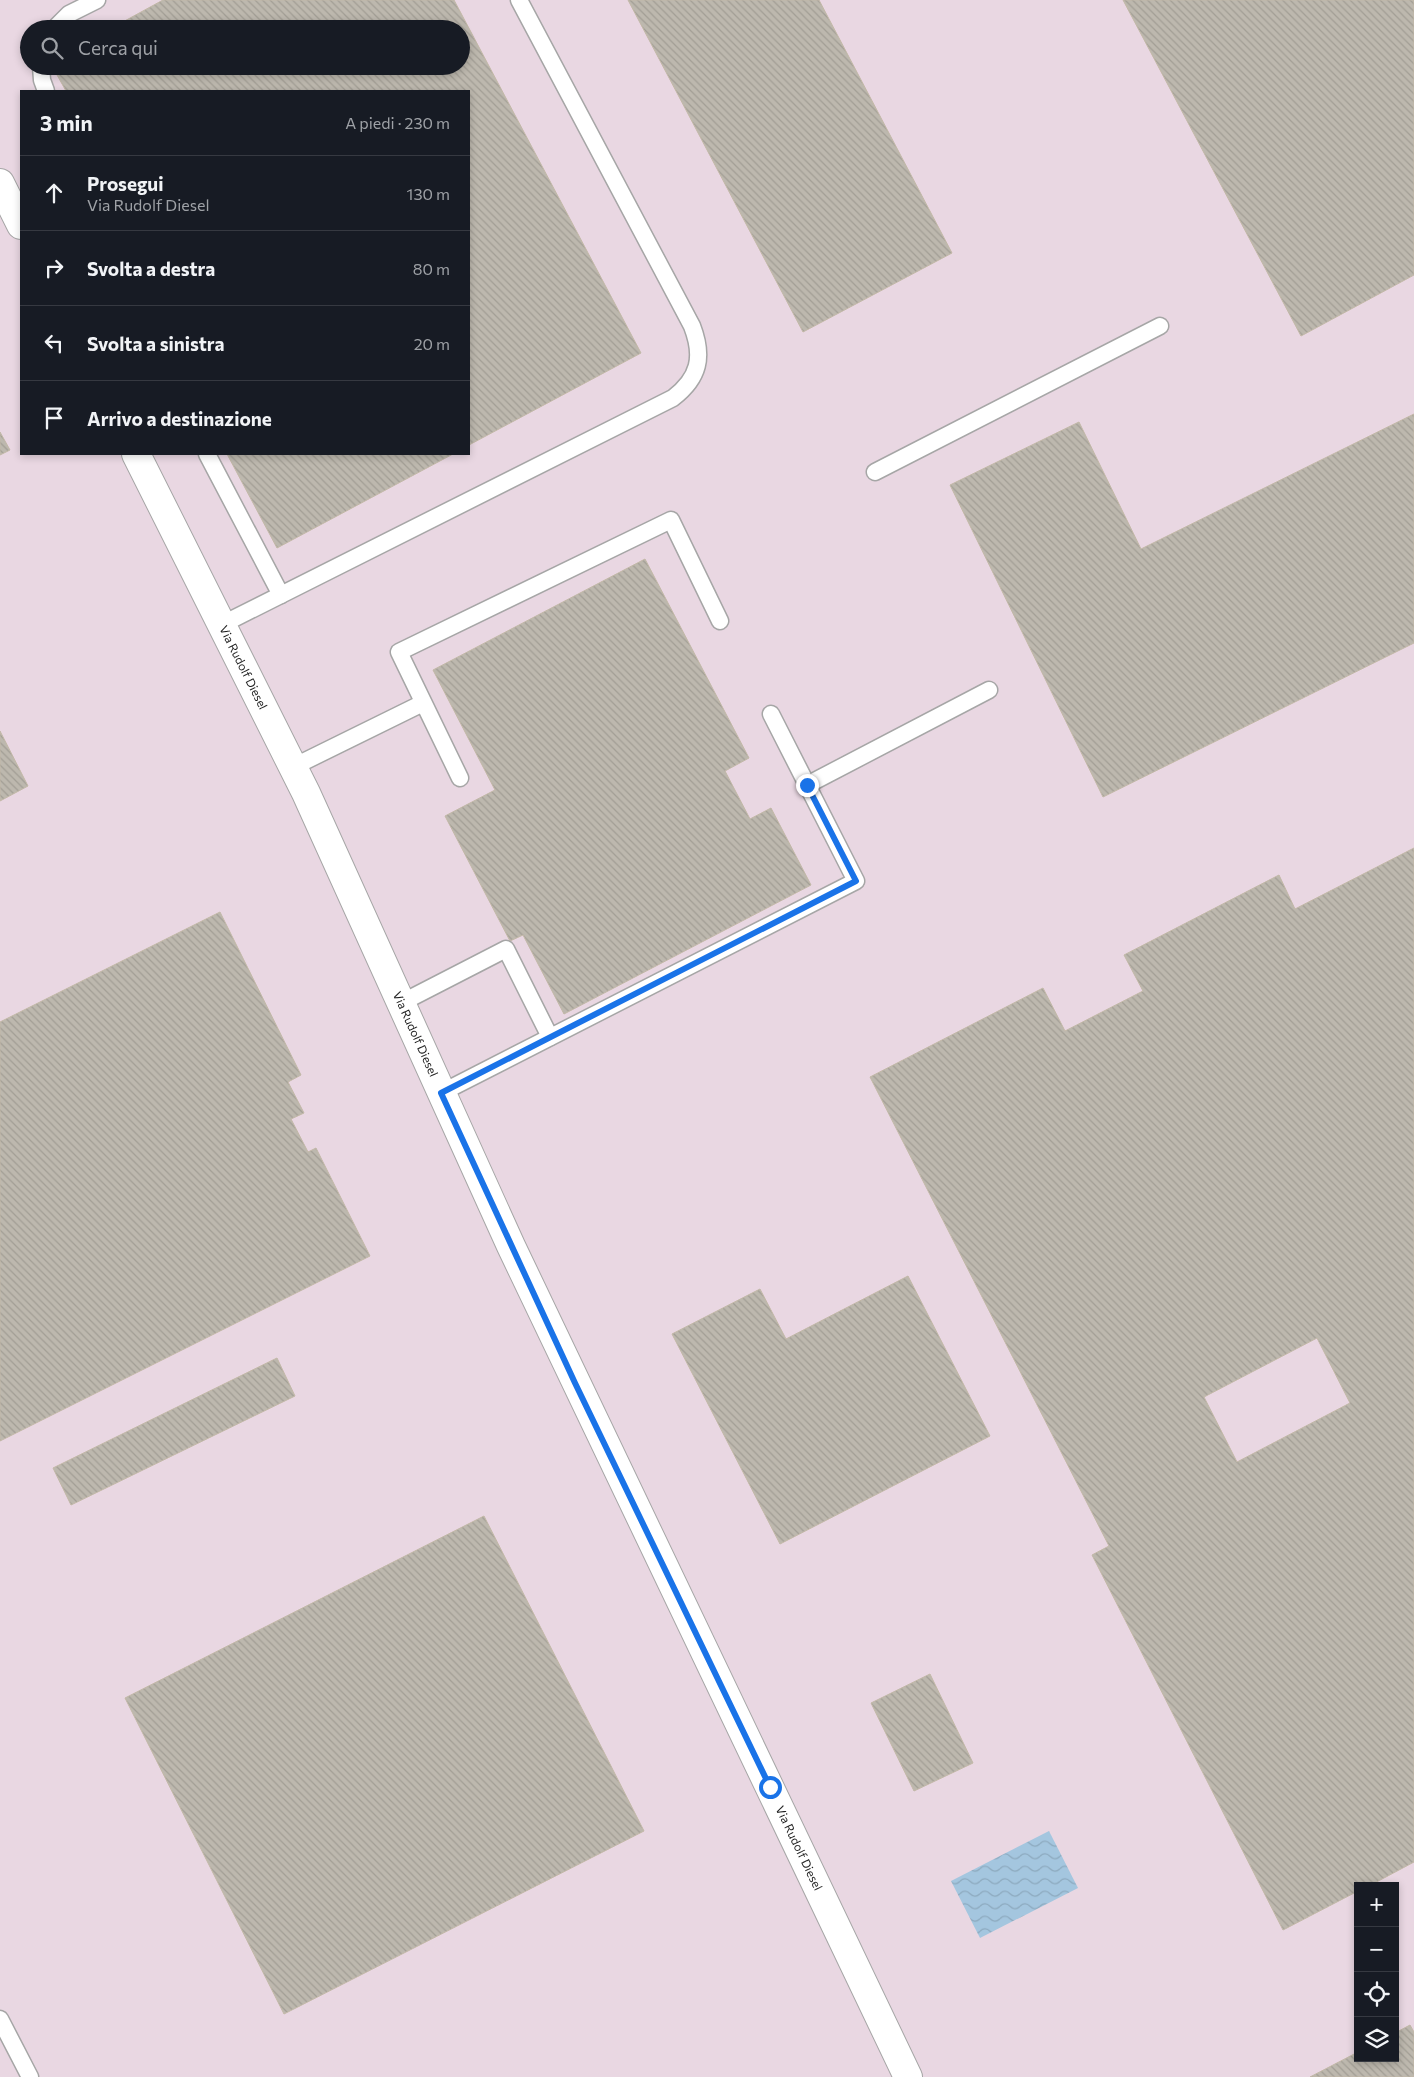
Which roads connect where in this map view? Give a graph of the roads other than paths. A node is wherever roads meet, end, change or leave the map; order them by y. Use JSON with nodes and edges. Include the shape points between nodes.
{"nodes":[{"id":1,"x":96,"y":0,"type":"edge"},
{"id":2,"x":519,"y":0,"type":"edge"},
{"id":3,"x":63,"y":20,"type":"edge"},
{"id":4,"x":42,"y":75,"type":"edge"},
{"id":5,"x":46,"y":90,"type":"edge"},
{"id":6,"x":0,"y":183,"type":"edge"},
{"id":7,"x":20,"y":223,"type":"edge"},
{"id":8,"x":1160,"y":326,"type":"dead end"},
{"id":9,"x":136,"y":455,"type":"edge"},
{"id":10,"x":208,"y":455,"type":"edge"},
{"id":11,"x":875,"y":472,"type":"dead end"},
{"id":12,"x":281,"y":595,"type":"junction"},
{"id":13,"x":720,"y":621,"type":"dead end"},
{"id":14,"x":221,"y":625,"type":"junction"},
{"id":15,"x":989,"y":690,"type":"dead end"},
{"id":16,"x":423,"y":703,"type":"junction"},
{"id":17,"x":771,"y":714,"type":"dead end"},
{"id":18,"x":293,"y":767,"type":"junction"},
{"id":19,"x":460,"y":778,"type":"dead end"},
{"id":20,"x":807,"y":785,"type":"junction"},
{"id":21,"x":401,"y":1003,"type":"junction"},
{"id":22,"x":550,"y":1037,"type":"junction"},
{"id":23,"x":441,"y":1093,"type":"junction"},
{"id":24,"x":0,"y":2019,"type":"edge"},
{"id":25,"x":30,"y":2077,"type":"edge"},
{"id":26,"x":908,"y":2077,"type":"edge"}],
"edges":[{"from":1,"to":3,"type":"lane"},
{"from":2,"to":12,"type":"lane","via":[[692,326],[699,353],[693,378],[686,389],[673,398]]},
{"from":4,"to":5,"type":"lane"},
{"from":6,"to":7,"type":"street"},
{"from":8,"to":11,"type":"lane"},
{"from":9,"to":14,"type":"street","name":"Via Rudolf Diesel"},
{"from":10,"to":12,"type":"lane"},
{"from":12,"to":14,"type":"lane"},
{"from":13,"to":16,"type":"lane","via":[[671,520],[399,652]]},
{"from":14,"to":18,"type":"street","name":"Via Rudolf Diesel"},
{"from":15,"to":20,"type":"lane"},
{"from":16,"to":18,"type":"lane"},
{"from":16,"to":19,"type":"lane"},
{"from":17,"to":20,"type":"lane"},
{"from":18,"to":21,"type":"street","name":"Via Rudolf Diesel"},
{"from":20,"to":22,"type":"lane","via":[[856,881]]},
{"from":21,"to":22,"type":"lane","via":[[506,949]]},
{"from":21,"to":23,"type":"street","name":"Via Rudolf Diesel"},
{"from":22,"to":23,"type":"lane"},
{"from":23,"to":26,"type":"street","name":"Via Rudolf Diesel","via":[[575,1383]]},
{"from":24,"to":25,"type":"lane"}]}
